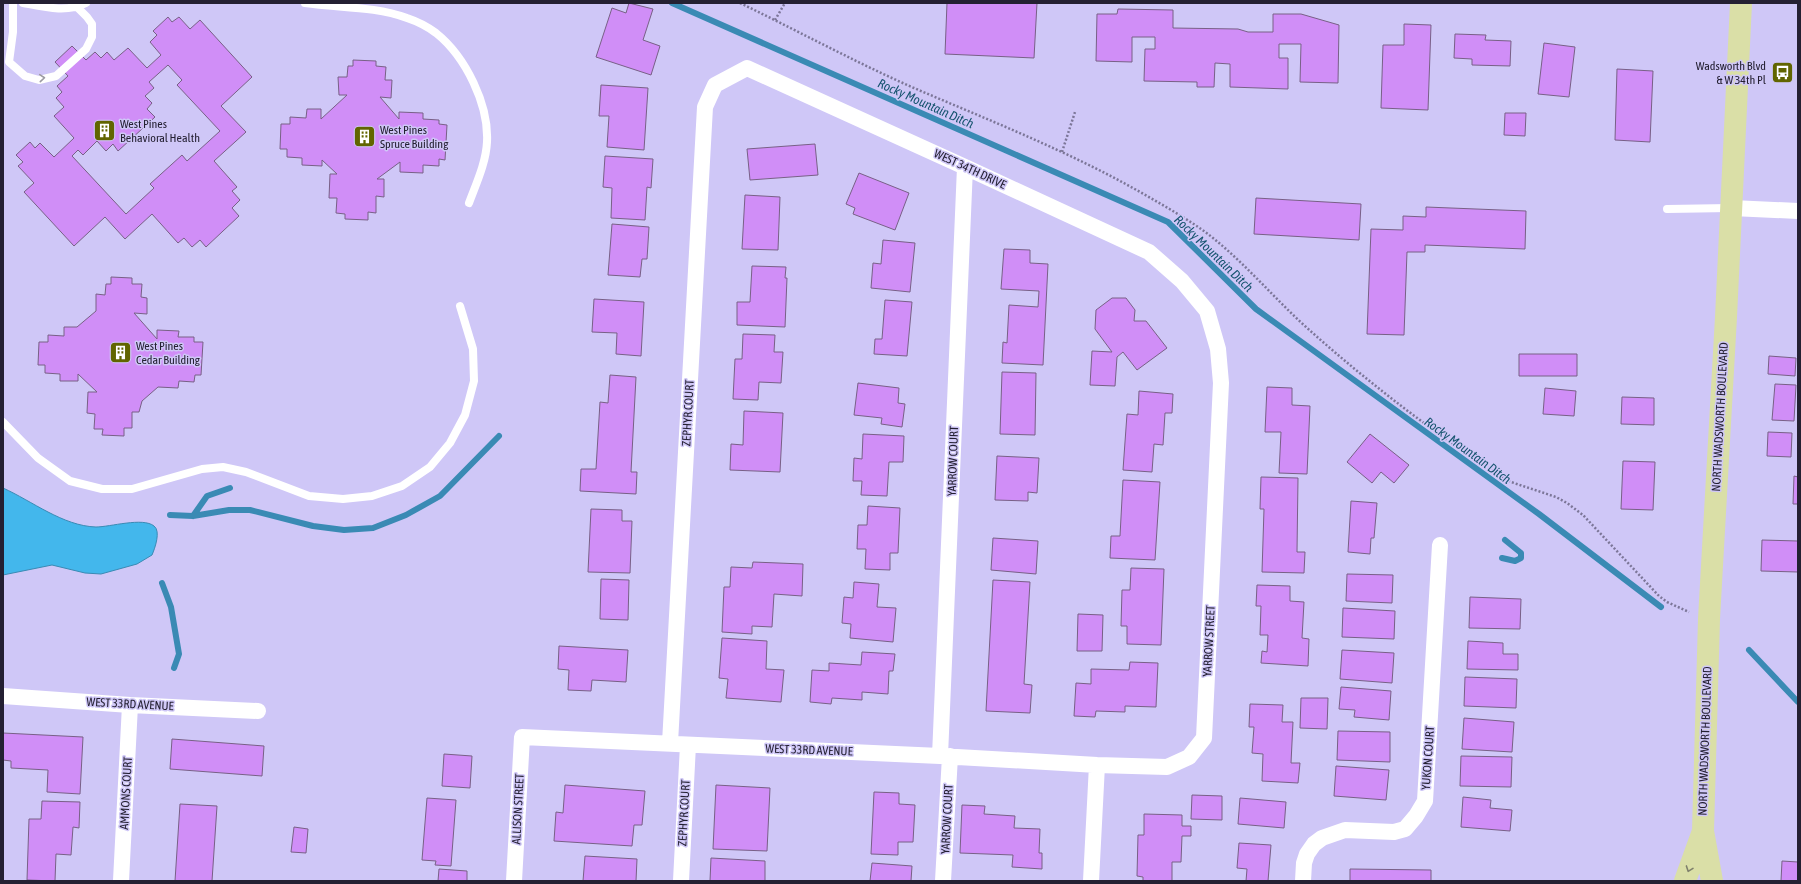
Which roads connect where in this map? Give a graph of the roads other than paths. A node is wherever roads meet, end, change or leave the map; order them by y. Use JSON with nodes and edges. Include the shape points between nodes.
{"nodes":[{"id":1,"x":12,"y":3,"type":"edge"},
{"id":2,"x":23,"y":3,"type":"edge"},
{"id":3,"x":86,"y":3,"type":"edge"},
{"id":4,"x":305,"y":3,"type":"edge"},
{"id":5,"x":1741,"y":3,"type":"edge"},
{"id":6,"x":77,"y":7,"type":"junction"},
{"id":7,"x":715,"y":85,"type":"joint"},
{"id":8,"x":965,"y":167,"type":"junction"},
{"id":9,"x":469,"y":203,"type":"dead end"},
{"id":10,"x":1732,"y":208,"type":"junction"},
{"id":11,"x":1667,"y":209,"type":"dead end"},
{"id":12,"x":1798,"y":211,"type":"edge"},
{"id":13,"x":460,"y":306,"type":"dead end"},
{"id":14,"x":1207,"y":311,"type":"joint"},
{"id":15,"x":3,"y":422,"type":"edge"},
{"id":16,"x":1440,"y":545,"type":"dead end"},
{"id":17,"x":3,"y":696,"type":"edge"},
{"id":18,"x":130,"y":705,"type":"junction"},
{"id":19,"x":258,"y":711,"type":"dead end"},
{"id":20,"x":522,"y":737,"type":"joint"},
{"id":21,"x":670,"y":743,"type":"junction"},
{"id":22,"x":688,"y":745,"type":"junction"},
{"id":23,"x":945,"y":756,"type":"junction"},
{"id":24,"x":1097,"y":765,"type":"junction"},
{"id":25,"x":1703,"y":831,"type":"junction"},
{"id":26,"x":121,"y":881,"type":"edge"},
{"id":27,"x":514,"y":881,"type":"edge"},
{"id":28,"x":681,"y":881,"type":"edge"},
{"id":29,"x":943,"y":881,"type":"edge"},
{"id":30,"x":1091,"y":881,"type":"edge"},
{"id":31,"x":1303,"y":881,"type":"edge"},
{"id":32,"x":1685,"y":881,"type":"edge"},
{"id":33,"x":1712,"y":881,"type":"edge"}],
"edges":[{"from":1,"to":6,"type":"lane","one_way":true,"via":[[13,32],[9,62],[24,76],[39,80],[56,76],[86,49],[92,37],[92,24]]},
{"from":2,"to":6,"type":"lane","via":[[52,8]]},
{"from":3,"to":6,"type":"lane"},
{"from":4,"to":9,"type":"lane","via":[[380,10],[407,18],[436,33],[455,53],[470,76],[486,117],[487,143],[481,171]]},
{"from":5,"to":10,"type":"main road","name":"NORTH WADSWORTH BOULEVARD"},
{"from":7,"to":8,"type":"street","name":"WEST 34TH DRIVE","via":[[747,68]]},
{"from":7,"to":21,"type":"street","name":"ZEPHYR COURT","via":[[705,107]]},
{"from":8,"to":14,"type":"street","name":"WEST 34TH DRIVE","via":[[1149,252],[1182,281]]},
{"from":8,"to":23,"type":"street","name":"YARROW COURT"},
{"from":10,"to":11,"type":"lane"},
{"from":10,"to":12,"type":"street"},
{"from":10,"to":25,"type":"main road","name":"NORTH WADSWORTH BOULEVARD","via":[[1709,619]]},
{"from":13,"to":15,"type":"lane","via":[[473,349],[474,381],[465,415],[450,443],[430,467],[402,486],[372,496],[343,499],[309,496],[246,472],[222,467],[132,489],[102,489],[70,481],[38,458]]},
{"from":14,"to":24,"type":"street","name":"YARROW STREET","via":[[1218,349],[1222,383],[1204,738],[1189,758],[1167,767]]},
{"from":16,"to":31,"type":"street","name":"YUKON COURT","via":[[1425,801],[1405,829],[1394,832],[1345,830],[1322,838],[1307,854]]},
{"from":17,"to":18,"type":"street","name":"WEST 33RD AVENUE"},
{"from":18,"to":19,"type":"street","name":"WEST 33RD AVENUE"},
{"from":18,"to":26,"type":"street","name":"AMMONS COURT"},
{"from":20,"to":21,"type":"street","name":"WEST 33RD AVENUE"},
{"from":20,"to":27,"type":"street","name":"ALLISON STREET"},
{"from":21,"to":22,"type":"street","name":"WEST 33RD AVENUE"},
{"from":22,"to":23,"type":"street","name":"WEST 33RD AVENUE"},
{"from":22,"to":28,"type":"street","name":"ZEPHYR COURT"},
{"from":23,"to":24,"type":"street","name":"WEST 33RD AVENUE"},
{"from":23,"to":29,"type":"street","name":"YARROW COURT"},
{"from":24,"to":30,"type":"street"},
{"from":25,"to":32,"type":"main road","name":"NORTH WADSWORTH BOULEVARD","one_way":true},
{"from":25,"to":33,"type":"main road","name":"NORTH WADSWORTH BOULEVARD"}]}
